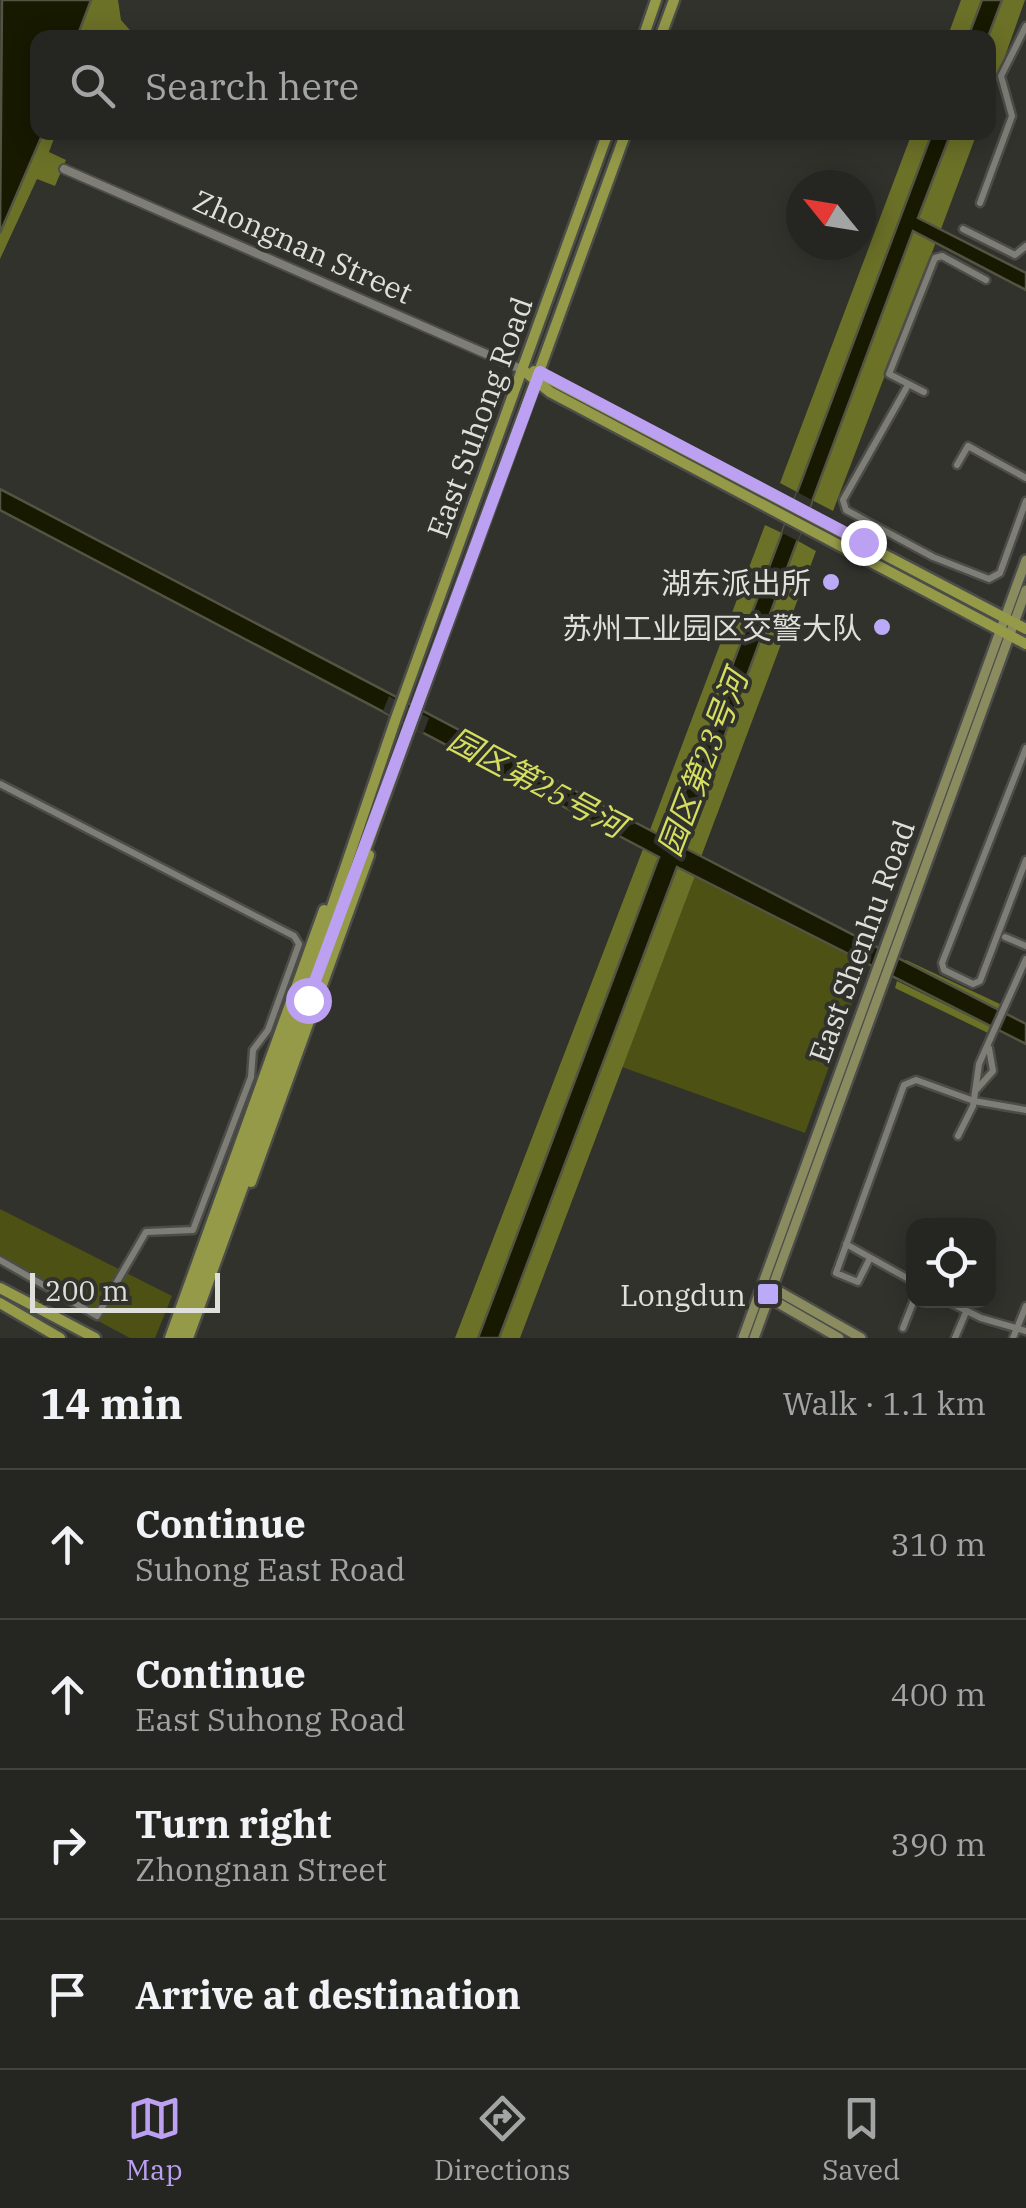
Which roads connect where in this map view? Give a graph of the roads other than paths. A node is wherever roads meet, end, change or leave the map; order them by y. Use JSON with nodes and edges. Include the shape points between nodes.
{"nodes":[{"id":1,"x":656,"y":0,"type":"edge"},
{"id":2,"x":674,"y":0,"type":"edge"},
{"id":3,"x":1026,"y":26,"type":"edge"},
{"id":4,"x":645,"y":30,"type":"edge"},
{"id":5,"x":663,"y":30,"type":"edge"},
{"id":6,"x":605,"y":140,"type":"edge"},
{"id":7,"x":623,"y":140,"type":"edge"},
{"id":8,"x":64,"y":168,"type":"dead end"},
{"id":9,"x":980,"y":203,"type":"dead end"},
{"id":10,"x":963,"y":229,"type":"dead end"},
{"id":11,"x":1026,"y":246,"type":"edge"},
{"id":12,"x":986,"y":280,"type":"dead end"},
{"id":13,"x":523,"y":370,"type":"junction"},
{"id":14,"x":538,"y":378,"type":"junction"},
{"id":15,"x":908,"y":385,"type":"junction"},
{"id":16,"x":924,"y":392,"type":"dead end"},
{"id":17,"x":958,"y":465,"type":"dead end"},
{"id":18,"x":1026,"y":478,"type":"edge"},
{"id":19,"x":1026,"y":500,"type":"edge"},
{"id":20,"x":872,"y":525,"type":"junction"},
{"id":21,"x":863,"y":542,"type":"junction"},
{"id":22,"x":1026,"y":560,"type":"edge"},
{"id":23,"x":1026,"y":590,"type":"edge"},
{"id":24,"x":1010,"y":620,"type":"junction"},
{"id":25,"x":1026,"y":629,"type":"edge"},
{"id":26,"x":1005,"y":634,"type":"junction"},
{"id":27,"x":1026,"y":644,"type":"edge"},
{"id":28,"x":1026,"y":748,"type":"edge"},
{"id":29,"x":0,"y":784,"type":"edge"},
{"id":30,"x":385,"y":802,"type":"junction"},
{"id":31,"x":1026,"y":860,"type":"edge"},
{"id":32,"x":340,"y":878,"type":"junction"},
{"id":33,"x":1005,"y":937,"type":"dead end"},
{"id":34,"x":1026,"y":946,"type":"edge"},
{"id":35,"x":1026,"y":958,"type":"edge"},
{"id":36,"x":1024,"y":972,"type":"edge"},
{"id":37,"x":882,"y":973,"type":"junction"},
{"id":38,"x":989,"y":1046,"type":"junction"},
{"id":39,"x":977,"y":1089,"type":"junction"},
{"id":40,"x":974,"y":1101,"type":"junction"},
{"id":41,"x":1026,"y":1110,"type":"edge"},
{"id":42,"x":958,"y":1136,"type":"dead end"},
{"id":43,"x":247,"y":1160,"type":"junction"},
{"id":44,"x":846,"y":1244,"type":"junction"},
{"id":45,"x":870,"y":1258,"type":"junction"},
{"id":46,"x":0,"y":1260,"type":"edge"},
{"id":47,"x":906,"y":1278,"type":"edge"},
{"id":48,"x":0,"y":1288,"type":"edge"},
{"id":49,"x":760,"y":1291,"type":"junction"},
{"id":50,"x":771,"y":1294,"type":"junction"},
{"id":51,"x":0,"y":1304,"type":"edge"},
{"id":52,"x":1026,"y":1306,"type":"edge"},
{"id":53,"x":911,"y":1308,"type":"edge"},
{"id":54,"x":959,"y":1308,"type":"edge"},
{"id":55,"x":966,"y":1312,"type":"junction"},
{"id":56,"x":902,"y":1328,"type":"dead end"},
{"id":57,"x":1026,"y":1331,"type":"edge"},
{"id":58,"x":1014,"y":1334,"type":"edge"},
{"id":59,"x":60,"y":1338,"type":"edge"},
{"id":60,"x":95,"y":1338,"type":"edge"},
{"id":61,"x":170,"y":1338,"type":"edge"},
{"id":62,"x":180,"y":1338,"type":"edge"},
{"id":63,"x":191,"y":1338,"type":"edge"},
{"id":64,"x":743,"y":1338,"type":"edge"},
{"id":65,"x":754,"y":1338,"type":"edge"},
{"id":66,"x":839,"y":1338,"type":"edge"},
{"id":67,"x":861,"y":1338,"type":"edge"},
{"id":68,"x":955,"y":1338,"type":"edge"}],
"edges":[{"from":1,"to":4,"type":"main road"},
{"from":2,"to":5,"type":"main road"},
{"from":3,"to":9,"type":"street","via":[[1001,76],[1012,116]]},
{"from":6,"to":13,"type":"main road","name":"East Suhong Road"},
{"from":7,"to":14,"type":"main road","name":"East Suhong Road"},
{"from":8,"to":13,"type":"street","name":"Zhongnan Street"},
{"from":10,"to":11,"type":"street","via":[[1016,255]]},
{"from":12,"to":15,"type":"street","via":[[936,258],[889,374]]},
{"from":13,"to":14,"type":"main road","name":"Zhongnan Street"},
{"from":13,"to":32,"type":"main road","name":"East Suhong Road"},
{"from":14,"to":21,"type":"main road","name":"Zhongnan Street"},
{"from":14,"to":26,"type":"main road","name":"Zhongnan Street"},
{"from":14,"to":30,"type":"main road","name":"East Suhong Road"},
{"from":15,"to":16,"type":"street"},
{"from":15,"to":20,"type":"street","via":[[843,500],[846,510]]},
{"from":17,"to":18,"type":"street","via":[[968,446]]},
{"from":19,"to":20,"type":"street","via":[[993,579]]},
{"from":20,"to":21,"type":"street"},
{"from":21,"to":24,"type":"main road","name":"Zhongnan Street"},
{"from":22,"to":24,"type":"main road","name":"East Shenhu Road"},
{"from":23,"to":24,"type":"main road","name":"East Shenhu Road"},
{"from":24,"to":25,"type":"main road","name":"Zhongnan Street"},
{"from":24,"to":26,"type":"main road","name":"East Shenhu Road"},
{"from":26,"to":27,"type":"main road","name":"Zhongnan Street"},
{"from":26,"to":37,"type":"main road","name":"East Shenhu Road"},
{"from":28,"to":31,"type":"street","via":[[961,906],[944,970],[980,981]]},
{"from":29,"to":46,"type":"street","via":[[300,944],[268,1030],[253,1050],[251,1077],[193,1230],[146,1232],[97,1316]]},
{"from":30,"to":43,"type":"main road"},
{"from":30,"to":63,"type":"main road"},
{"from":32,"to":43,"type":"main road"},
{"from":32,"to":61,"type":"main road"},
{"from":33,"to":34,"type":"street"},
{"from":35,"to":36,"type":"street"},
{"from":36,"to":38,"type":"street"},
{"from":37,"to":49,"type":"main road","name":"East Shenhu Road"},
{"from":37,"to":50,"type":"main road","name":"East Shenhu Road"},
{"from":38,"to":39,"type":"street","via":[[976,1071]]},
{"from":38,"to":39,"type":"street","via":[[993,1072]]},
{"from":39,"to":40,"type":"street"},
{"from":40,"to":41,"type":"street"},
{"from":40,"to":42,"type":"street"},
{"from":40,"to":44,"type":"street","via":[[916,1080],[904,1085]]},
{"from":43,"to":62,"type":"main road"},
{"from":43,"to":63,"type":"main road"},
{"from":44,"to":45,"type":"street"},
{"from":44,"to":45,"type":"street","via":[[839,1276],[858,1282]]},
{"from":45,"to":47,"type":"street"},
{"from":48,"to":60,"type":"main road"},
{"from":49,"to":50,"type":"main road"},
{"from":49,"to":64,"type":"main road","name":"East Shenhu Road"},
{"from":50,"to":65,"type":"main road","name":"East Shenhu Road"},
{"from":50,"to":66,"type":"main road"},
{"from":50,"to":67,"type":"main road"},
{"from":51,"to":59,"type":"main road"},
{"from":52,"to":58,"type":"street"},
{"from":53,"to":56,"type":"street"},
{"from":54,"to":55,"type":"street"},
{"from":55,"to":58,"type":"street"},
{"from":55,"to":68,"type":"street"},
{"from":57,"to":58,"type":"street"}]}
